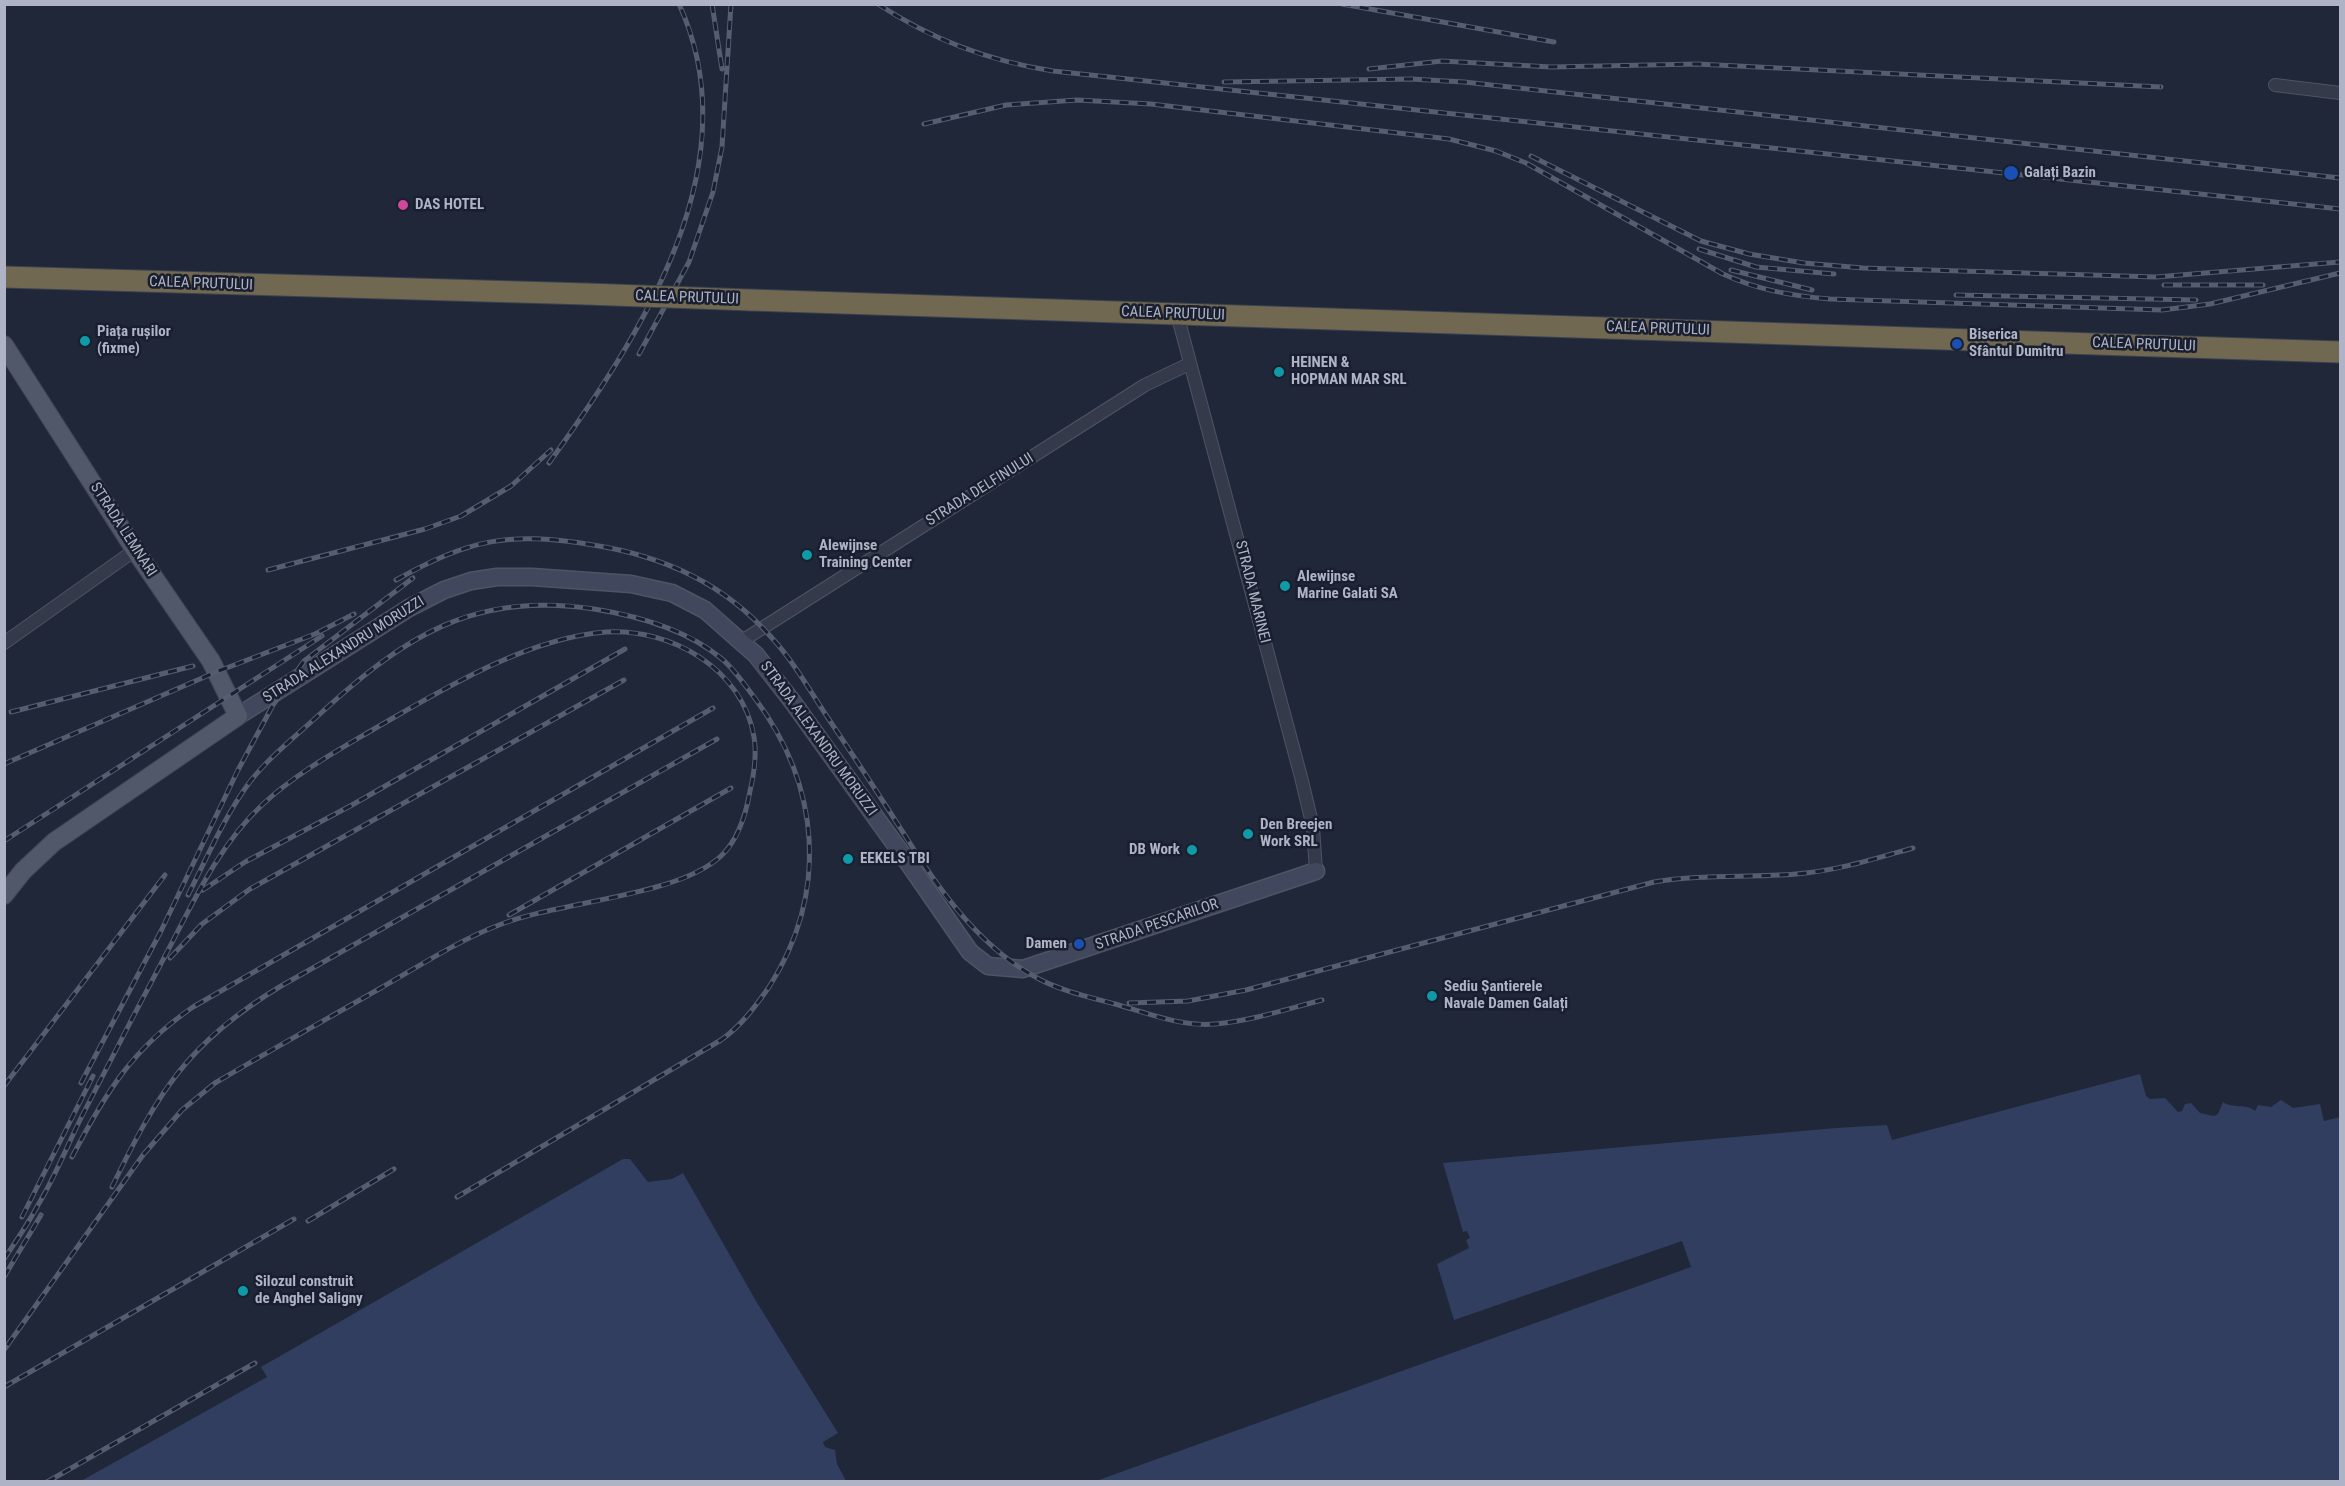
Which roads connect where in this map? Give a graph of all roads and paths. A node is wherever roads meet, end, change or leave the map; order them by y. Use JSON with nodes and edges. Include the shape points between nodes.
{"nodes":[{"id":1,"x":2275,"y":86,"type":"dead end"},
{"id":2,"x":2340,"y":93,"type":"edge"},
{"id":3,"x":4,"y":277,"type":"edge"},
{"id":4,"x":1177,"y":314,"type":"junction"},
{"id":5,"x":4,"y":345,"type":"edge"},
{"id":6,"x":2340,"y":352,"type":"edge"},
{"id":7,"x":1189,"y":364,"type":"junction"},
{"id":8,"x":135,"y":550,"type":"junction"},
{"id":9,"x":742,"y":641,"type":"junction"},
{"id":10,"x":4,"y":643,"type":"edge"},
{"id":11,"x":238,"y":717,"type":"junction"},
{"id":12,"x":1316,"y":871,"type":"joint"},
{"id":13,"x":4,"y":895,"type":"edge"},
{"id":14,"x":997,"y":968,"type":"joint"}],
"edges":[{"from":1,"to":2,"type":"street"},
{"from":3,"to":4,"type":"highway","name":"CALEA PRUTULUI","bridge":true},
{"from":4,"to":6,"type":"highway","name":"CALEA PRUTULUI"},
{"from":4,"to":7,"type":"street","name":"STRADA MARINEI"},
{"from":5,"to":8,"type":"main road","name":"STRADA LEMNARI"},
{"from":7,"to":9,"type":"street","name":"STRADA DELFINULUI","via":[[1145,385]]},
{"from":7,"to":12,"type":"street","name":"STRADA MARINEI","via":[[1301,777],[1313,827]]},
{"from":8,"to":10,"type":"street"},
{"from":8,"to":11,"type":"main road","name":"STRADA LEMNARI","via":[[211,662]]},
{"from":9,"to":11,"type":"street","name":"STRADA ALEXANDRU MORUZZI","via":[[705,610],[672,593],[609,582],[484,578],[444,590],[409,608]]},
{"from":9,"to":14,"type":"street","name":"STRADA ALEXANDRU MORUZZI","via":[[792,701],[970,952],[978,961]]},
{"from":11,"to":13,"type":"main road","name":"STRADA ALEXANDRU MORUZZI","via":[[54,842]]},
{"from":12,"to":14,"type":"street","name":"STRADA PESCARILOR","via":[[1064,957],[1023,969]]}]}
